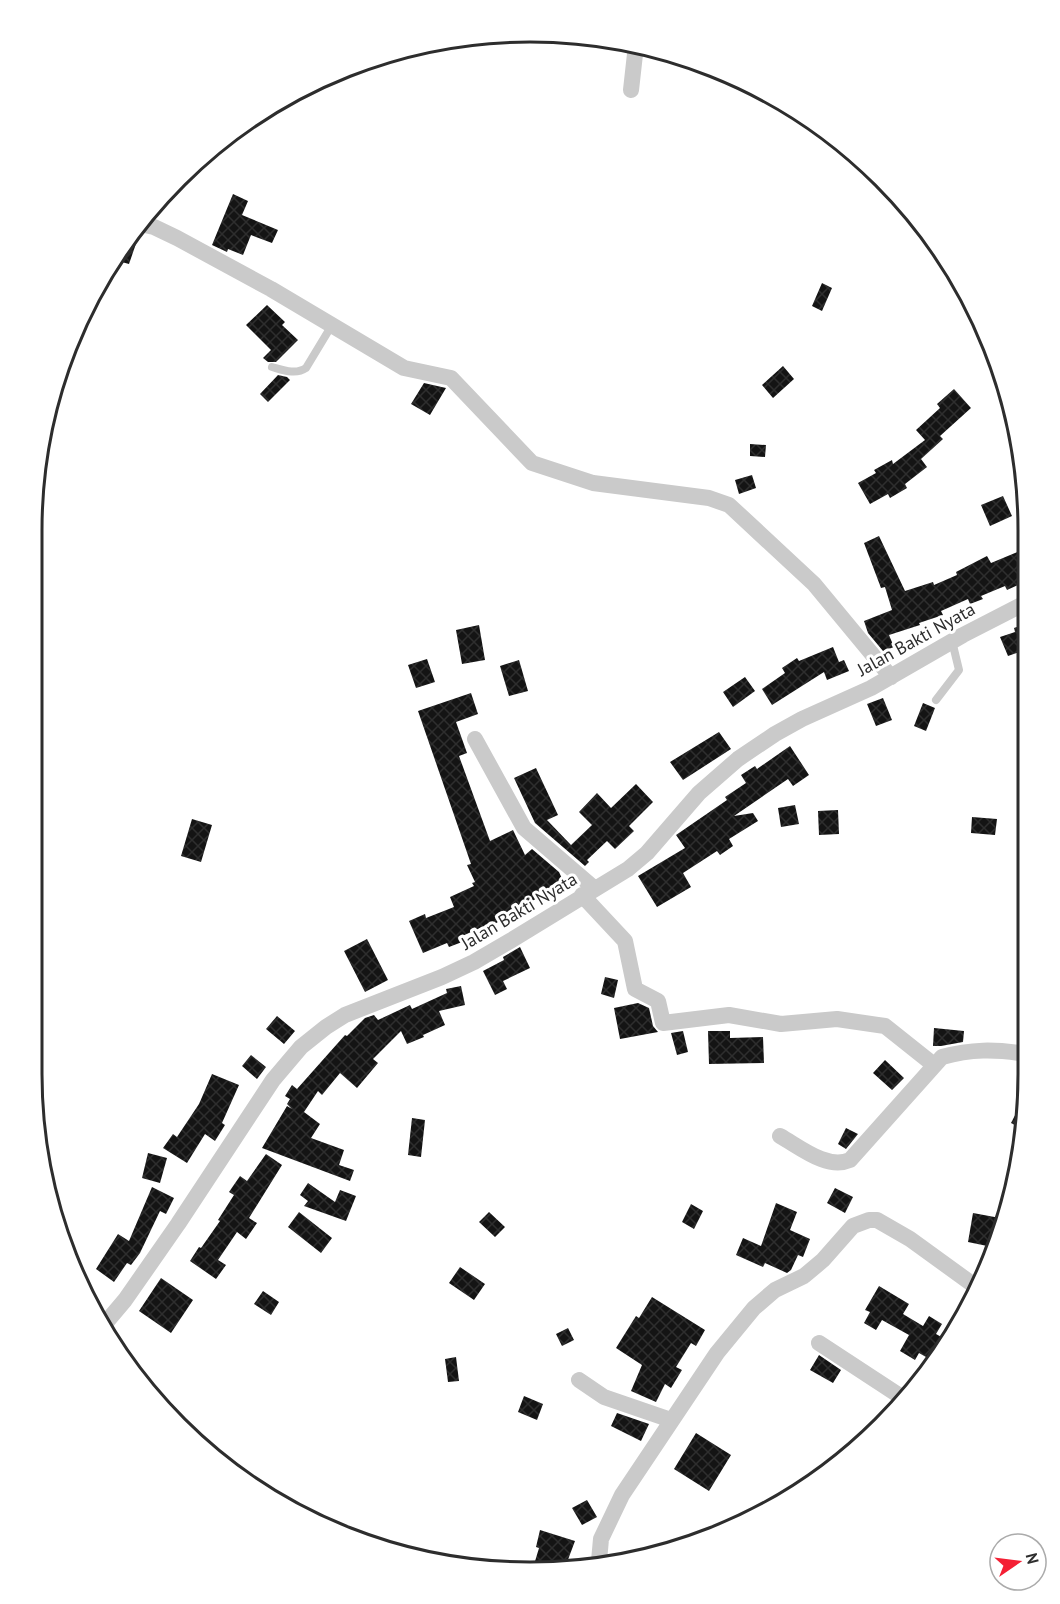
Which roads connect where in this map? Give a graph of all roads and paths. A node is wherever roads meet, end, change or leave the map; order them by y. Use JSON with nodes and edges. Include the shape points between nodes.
{"nodes":[{"id":1,"x":635,"y":54,"type":"edge"},
{"id":2,"x":631,"y":90,"type":"dead end"},
{"id":3,"x":149,"y":226,"type":"edge"},
{"id":4,"x":332,"y":325,"type":"junction"},
{"id":5,"x":272,"y":368,"type":"dead end"},
{"id":6,"x":1018,"y":607,"type":"edge"},
{"id":7,"x":952,"y":641,"type":"junction"},
{"id":8,"x":891,"y":677,"type":"junction"},
{"id":9,"x":936,"y":700,"type":"dead end"},
{"id":10,"x":475,"y":739,"type":"dead end"},
{"id":11,"x":588,"y":892,"type":"junction"},
{"id":12,"x":1018,"y":1053,"type":"edge"},
{"id":13,"x":934,"y":1065,"type":"junction"},
{"id":14,"x":780,"y":1136,"type":"dead end"},
{"id":15,"x":971,"y":1283,"type":"edge"},
{"id":16,"x":108,"y":1320,"type":"edge"},
{"id":17,"x":819,"y":1343,"type":"dead end"},
{"id":18,"x":579,"y":1380,"type":"dead end"},
{"id":19,"x":898,"y":1395,"type":"edge"},
{"id":20,"x":671,"y":1420,"type":"junction"},
{"id":21,"x":601,"y":1539,"type":"junction"},
{"id":22,"x":599,"y":1557,"type":"edge"},
{"id":23,"x":590,"y":1558,"type":"edge"}],
"edges":[{"from":1,"to":2,"type":"street"},
{"from":3,"to":4,"type":"street"},
{"from":4,"to":5,"type":"lane","via":[[301,372]]},
{"from":4,"to":8,"type":"street","via":[[404,368],[451,378],[532,463],[593,483],[709,498],[729,505],[814,584]]},
{"from":6,"to":7,"type":"street","name":"Jalan Bakti Nyata"},
{"from":7,"to":8,"type":"street","name":"Jalan Bakti Nyata"},
{"from":7,"to":9,"type":"lane","via":[[959,670]]},
{"from":8,"to":11,"type":"street","name":"Jalan Bakti Nyata","via":[[802,719],[738,759],[699,793],[647,853]]},
{"from":10,"to":11,"type":"street","via":[[524,828]]},
{"from":11,"to":13,"type":"street","via":[[625,941],[635,989],[658,1001],[663,1023],[729,1015],[781,1024],[837,1019],[885,1026]]},
{"from":11,"to":16,"type":"street","name":"Jalan Bakti Nyata","via":[[474,962],[345,1015],[301,1047],[273,1080],[178,1224]]},
{"from":12,"to":13,"type":"street","via":[[995,1049],[957,1053],[942,1057]]},
{"from":13,"to":14,"type":"street","via":[[850,1160],[830,1163]]},
{"from":15,"to":20,"type":"street","via":[[877,1220],[860,1222],[804,1276],[775,1290],[754,1308]]},
{"from":17,"to":19,"type":"street"},
{"from":18,"to":20,"type":"street","via":[[604,1397]]},
{"from":20,"to":21,"type":"street","via":[[622,1495]]},
{"from":21,"to":22,"type":"street"},
{"from":21,"to":23,"type":"street"}]}
